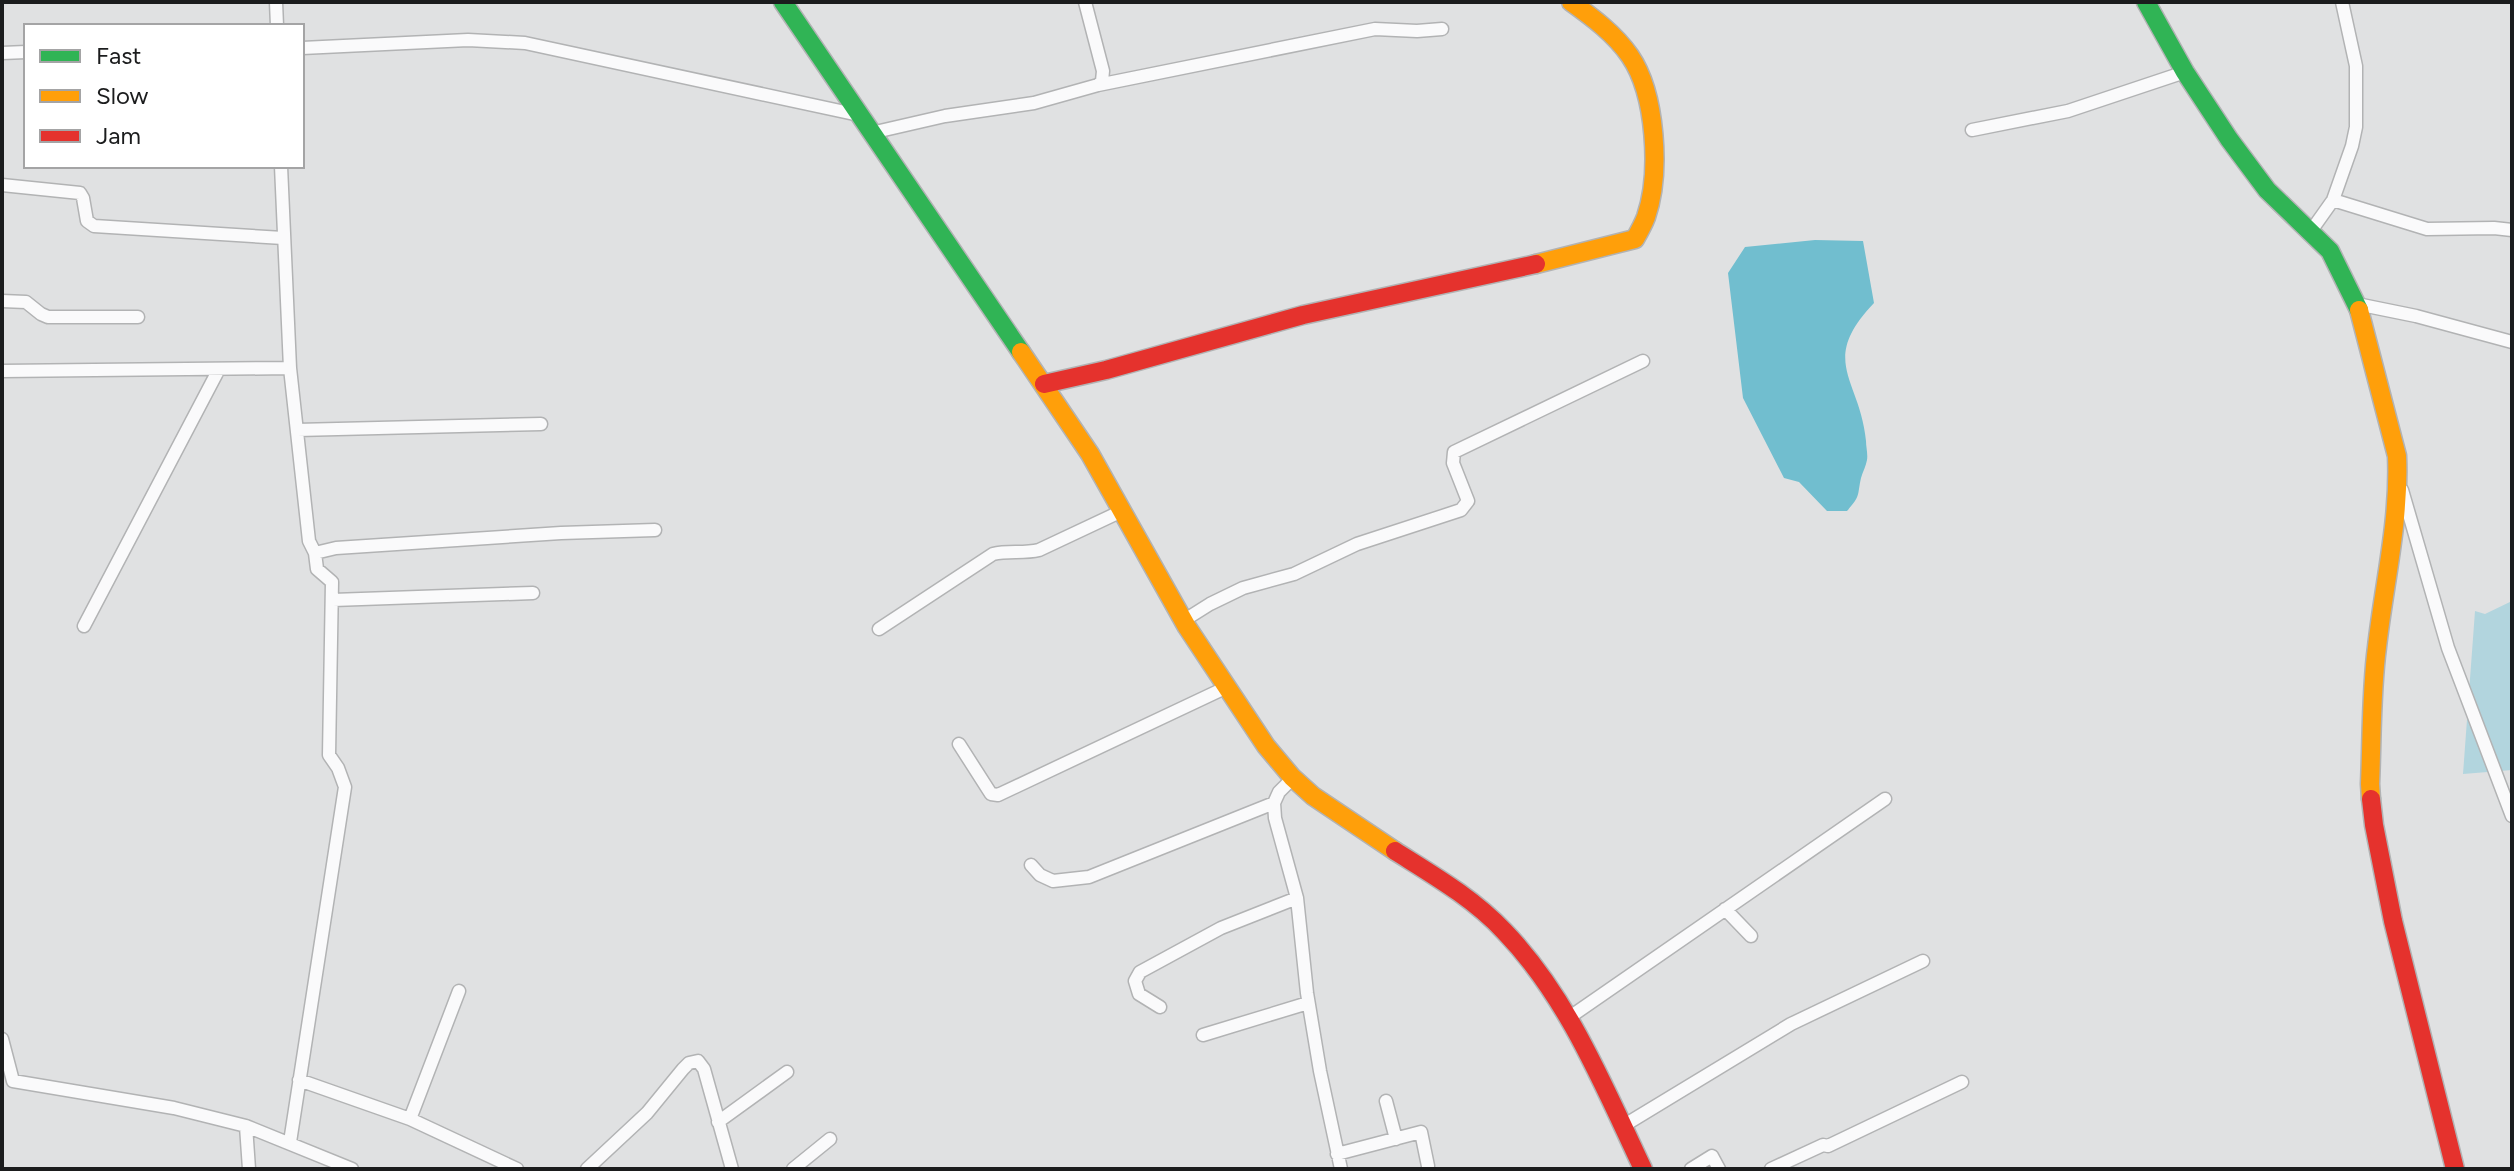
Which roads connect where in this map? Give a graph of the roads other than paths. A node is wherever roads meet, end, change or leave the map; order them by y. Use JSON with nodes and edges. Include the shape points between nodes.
{"nodes":[{"id":1,"x":276,"y":2,"type":"edge"},
{"id":2,"x":783,"y":2,"type":"edge"},
{"id":3,"x":1085,"y":2,"type":"edge"},
{"id":4,"x":1571,"y":2,"type":"edge"},
{"id":5,"x":2146,"y":2,"type":"edge"},
{"id":6,"x":2342,"y":2,"type":"edge"},
{"id":7,"x":277,"y":24,"type":"edge"},
{"id":8,"x":1442,"y":29,"type":"dead end"},
{"id":9,"x":304,"y":48,"type":"edge"},
{"id":10,"x":24,"y":52,"type":"edge"},
{"id":11,"x":2,"y":53,"type":"edge"},
{"id":12,"x":2185,"y":72,"type":"junction"},
{"id":13,"x":1098,"y":85,"type":"junction"},
{"id":14,"x":859,"y":115,"type":"junction"},
{"id":15,"x":1972,"y":130,"type":"dead end"},
{"id":16,"x":871,"y":133,"type":"junction"},
{"id":17,"x":281,"y":168,"type":"edge"},
{"id":18,"x":2,"y":185,"type":"edge"},
{"id":19,"x":2333,"y":200,"type":"junction"},
{"id":20,"x":2512,"y":230,"type":"edge"},
{"id":21,"x":2311,"y":231,"type":"junction"},
{"id":22,"x":283,"y":238,"type":"junction"},
{"id":23,"x":2,"y":301,"type":"edge"},
{"id":24,"x":2357,"y":304,"type":"junction"},
{"id":25,"x":138,"y":317,"type":"dead end"},
{"id":26,"x":2512,"y":342,"type":"edge"},
{"id":27,"x":1643,"y":361,"type":"dead end"},
{"id":28,"x":290,"y":368,"type":"junction"},
{"id":29,"x":219,"y":369,"type":"junction"},
{"id":30,"x":2,"y":371,"type":"edge"},
{"id":31,"x":1044,"y":384,"type":"junction"},
{"id":32,"x":541,"y":424,"type":"dead end"},
{"id":33,"x":297,"y":430,"type":"junction"},
{"id":34,"x":2398,"y":479,"type":"junction"},
{"id":35,"x":1124,"y":510,"type":"junction"},
{"id":36,"x":655,"y":530,"type":"dead end"},
{"id":37,"x":315,"y":553,"type":"junction"},
{"id":38,"x":533,"y":593,"type":"dead end"},
{"id":39,"x":333,"y":600,"type":"junction"},
{"id":40,"x":1183,"y":621,"type":"junction"},
{"id":41,"x":84,"y":626,"type":"dead end"},
{"id":42,"x":879,"y":629,"type":"dead end"},
{"id":43,"x":1227,"y":687,"type":"junction"},
{"id":44,"x":959,"y":744,"type":"dead end"},
{"id":45,"x":1293,"y":778,"type":"junction"},
{"id":46,"x":1885,"y":799,"type":"dead end"},
{"id":47,"x":1274,"y":803,"type":"junction"},
{"id":48,"x":2512,"y":816,"type":"edge"},
{"id":49,"x":1031,"y":865,"type":"dead end"},
{"id":50,"x":1297,"y":898,"type":"junction"},
{"id":51,"x":1725,"y":909,"type":"junction"},
{"id":52,"x":1751,"y":936,"type":"dead end"},
{"id":53,"x":1923,"y":961,"type":"dead end"},
{"id":54,"x":459,"y":991,"type":"dead end"},
{"id":55,"x":1308,"y":1003,"type":"junction"},
{"id":56,"x":1160,"y":1007,"type":"dead end"},
{"id":57,"x":1567,"y":1019,"type":"junction"},
{"id":58,"x":1203,"y":1035,"type":"dead end"},
{"id":59,"x":2,"y":1039,"type":"edge"},
{"id":60,"x":787,"y":1072,"type":"dead end"},
{"id":61,"x":299,"y":1080,"type":"junction"},
{"id":62,"x":8,"y":1081,"type":"edge"},
{"id":63,"x":1962,"y":1082,"type":"dead end"},
{"id":64,"x":1386,"y":1101,"type":"dead end"},
{"id":65,"x":410,"y":1119,"type":"junction"},
{"id":66,"x":718,"y":1122,"type":"junction"},
{"id":67,"x":246,"y":1126,"type":"junction"},
{"id":68,"x":1623,"y":1126,"type":"junction"},
{"id":69,"x":830,"y":1139,"type":"dead end"},
{"id":70,"x":1396,"y":1139,"type":"junction"},
{"id":71,"x":290,"y":1142,"type":"junction"},
{"id":72,"x":1337,"y":1154,"type":"junction"},
{"id":73,"x":1428,"y":1166,"type":"dead end"},
{"id":74,"x":249,"y":1169,"type":"edge"},
{"id":75,"x":352,"y":1169,"type":"edge"},
{"id":76,"x":517,"y":1169,"type":"edge"},
{"id":77,"x":587,"y":1169,"type":"edge"},
{"id":78,"x":732,"y":1169,"type":"edge"},
{"id":79,"x":793,"y":1169,"type":"edge"},
{"id":80,"x":1340,"y":1169,"type":"edge"},
{"id":81,"x":1643,"y":1169,"type":"edge"},
{"id":82,"x":1691,"y":1169,"type":"edge"},
{"id":83,"x":1719,"y":1169,"type":"edge"},
{"id":84,"x":1771,"y":1169,"type":"edge"},
{"id":85,"x":2455,"y":1169,"type":"edge"}],
"edges":[{"from":1,"to":7,"type":"street"},
{"from":2,"to":14,"type":"street"},
{"from":3,"to":13,"type":"street","via":[[1103,71]]},
{"from":4,"to":31,"type":"street","via":[[1631,57],[1647,91],[1653,128],[1651,185],[1646,218],[1635,239],[1303,315]]},
{"from":5,"to":12,"type":"street"},
{"from":6,"to":19,"type":"street","via":[[2356,66],[2357,117]]},
{"from":8,"to":13,"type":"street","via":[[1375,29]]},
{"from":9,"to":14,"type":"street","via":[[468,40],[525,43]]},
{"from":10,"to":11,"type":"street"},
{"from":12,"to":15,"type":"street","via":[[2068,111]]},
{"from":12,"to":21,"type":"street","via":[[2267,190]]},
{"from":13,"to":16,"type":"street","via":[[1034,103]]},
{"from":14,"to":16,"type":"street"},
{"from":16,"to":31,"type":"street"},
{"from":17,"to":22,"type":"street"},
{"from":18,"to":22,"type":"street","via":[[80,193],[87,221],[94,226]]},
{"from":19,"to":20,"type":"street","via":[[2427,229]]},
{"from":19,"to":21,"type":"street"},
{"from":21,"to":24,"type":"street","via":[[2330,251]]},
{"from":22,"to":28,"type":"street"},
{"from":23,"to":25,"type":"street","via":[[26,302],[48,317]]},
{"from":24,"to":26,"type":"street"},
{"from":24,"to":34,"type":"street","via":[[2394,442]]},
{"from":27,"to":40,"type":"street","via":[[1454,452],[1468,501],[1461,510],[1243,588]]},
{"from":28,"to":29,"type":"street"},
{"from":28,"to":33,"type":"street"},
{"from":29,"to":30,"type":"street"},
{"from":29,"to":41,"type":"street"},
{"from":31,"to":35,"type":"street"},
{"from":32,"to":33,"type":"street"},
{"from":33,"to":37,"type":"street","via":[[309,541]]},
{"from":34,"to":48,"type":"street","via":[[2448,648]]},
{"from":34,"to":85,"type":"street","via":[[2376,651],[2370,784],[2393,921]]},
{"from":35,"to":40,"type":"street"},
{"from":35,"to":42,"type":"street","via":[[1039,550],[993,554]]},
{"from":36,"to":37,"type":"street"},
{"from":37,"to":39,"type":"street","via":[[317,569],[332,582]]},
{"from":38,"to":39,"type":"street"},
{"from":39,"to":61,"type":"street","via":[[329,755],[345,787]]},
{"from":40,"to":43,"type":"street"},
{"from":43,"to":44,"type":"street","via":[[998,795],[991,794]]},
{"from":43,"to":45,"type":"street","via":[[1263,744]]},
{"from":45,"to":47,"type":"street"},
{"from":45,"to":57,"type":"street","via":[[1501,926],[1528,957]]},
{"from":46,"to":51,"type":"street"},
{"from":47,"to":49,"type":"street","via":[[1089,877],[1053,881]]},
{"from":47,"to":50,"type":"street"},
{"from":50,"to":55,"type":"street"},
{"from":50,"to":56,"type":"street","via":[[1221,928],[1140,972],[1135,981],[1139,994]]},
{"from":51,"to":52,"type":"street"},
{"from":51,"to":57,"type":"street"},
{"from":53,"to":68,"type":"street","via":[[1791,1024]]},
{"from":54,"to":65,"type":"street"},
{"from":55,"to":58,"type":"street"},
{"from":55,"to":72,"type":"street"},
{"from":57,"to":68,"type":"street"},
{"from":59,"to":62,"type":"street"},
{"from":60,"to":66,"type":"street"},
{"from":61,"to":65,"type":"street"},
{"from":61,"to":71,"type":"street"},
{"from":62,"to":67,"type":"street","via":[[136,1101]]},
{"from":63,"to":84,"type":"street"},
{"from":64,"to":70,"type":"street"},
{"from":65,"to":76,"type":"street"},
{"from":66,"to":77,"type":"street","via":[[704,1069],[694,1061]]},
{"from":66,"to":78,"type":"street"},
{"from":67,"to":71,"type":"street"},
{"from":67,"to":74,"type":"street"},
{"from":68,"to":81,"type":"street"},
{"from":69,"to":79,"type":"street"},
{"from":70,"to":72,"type":"street"},
{"from":70,"to":73,"type":"street","via":[[1421,1132]]},
{"from":71,"to":75,"type":"street"},
{"from":72,"to":80,"type":"street"},
{"from":82,"to":83,"type":"street","via":[[1712,1156]]}]}
